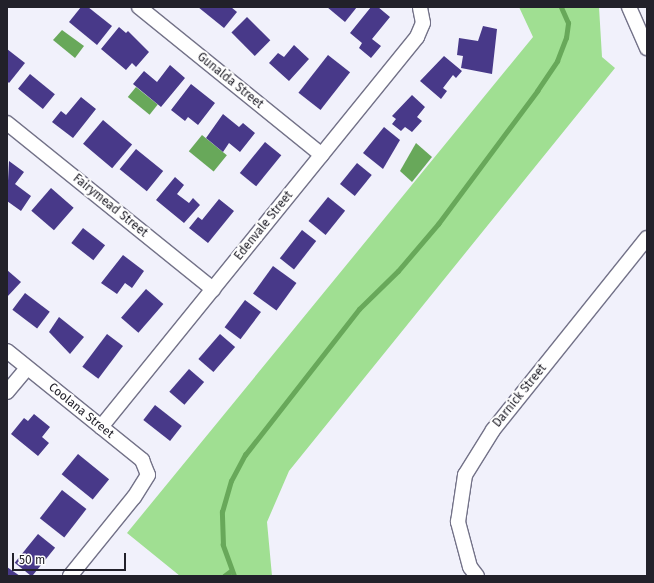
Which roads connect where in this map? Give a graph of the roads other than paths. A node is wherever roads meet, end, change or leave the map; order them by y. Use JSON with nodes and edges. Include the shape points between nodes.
{"nodes":[{"id":1,"x":139,"y":7,"type":"edge"},
{"id":2,"x":420,"y":7,"type":"edge"},
{"id":3,"x":629,"y":7,"type":"edge"},
{"id":4,"x":647,"y":48,"type":"edge"},
{"id":5,"x":7,"y":122,"type":"edge"},
{"id":6,"x":322,"y":155,"type":"junction"},
{"id":7,"x":647,"y":238,"type":"edge"},
{"id":8,"x":213,"y":289,"type":"junction"},
{"id":9,"x":7,"y":352,"type":"edge"},
{"id":10,"x":26,"y":368,"type":"junction"},
{"id":11,"x":7,"y":392,"type":"edge"},
{"id":12,"x":101,"y":427,"type":"junction"},
{"id":13,"x":70,"y":576,"type":"edge"},
{"id":14,"x":477,"y":576,"type":"edge"}],
"edges":[{"from":1,"to":6,"type":"street","name":"Gunalda Street"},
{"from":2,"to":6,"type":"street","name":"Edenvale Street","via":[[423,23],[417,37]]},
{"from":3,"to":4,"type":"street"},
{"from":5,"to":8,"type":"street","name":"Fairymead Street"},
{"from":6,"to":8,"type":"street","name":"Edenvale Street"},
{"from":7,"to":14,"type":"street","name":"Darnick Street","via":[[493,430],[466,475],[458,522],[470,567]]},
{"from":8,"to":12,"type":"street","name":"Edenvale Street"},
{"from":9,"to":10,"type":"street","name":"Coolana Street"},
{"from":10,"to":11,"type":"street"},
{"from":10,"to":12,"type":"street","name":"Coolana Street"},
{"from":12,"to":13,"type":"street","name":"Coolana Street","via":[[142,460],[148,475],[134,497]]}]}
